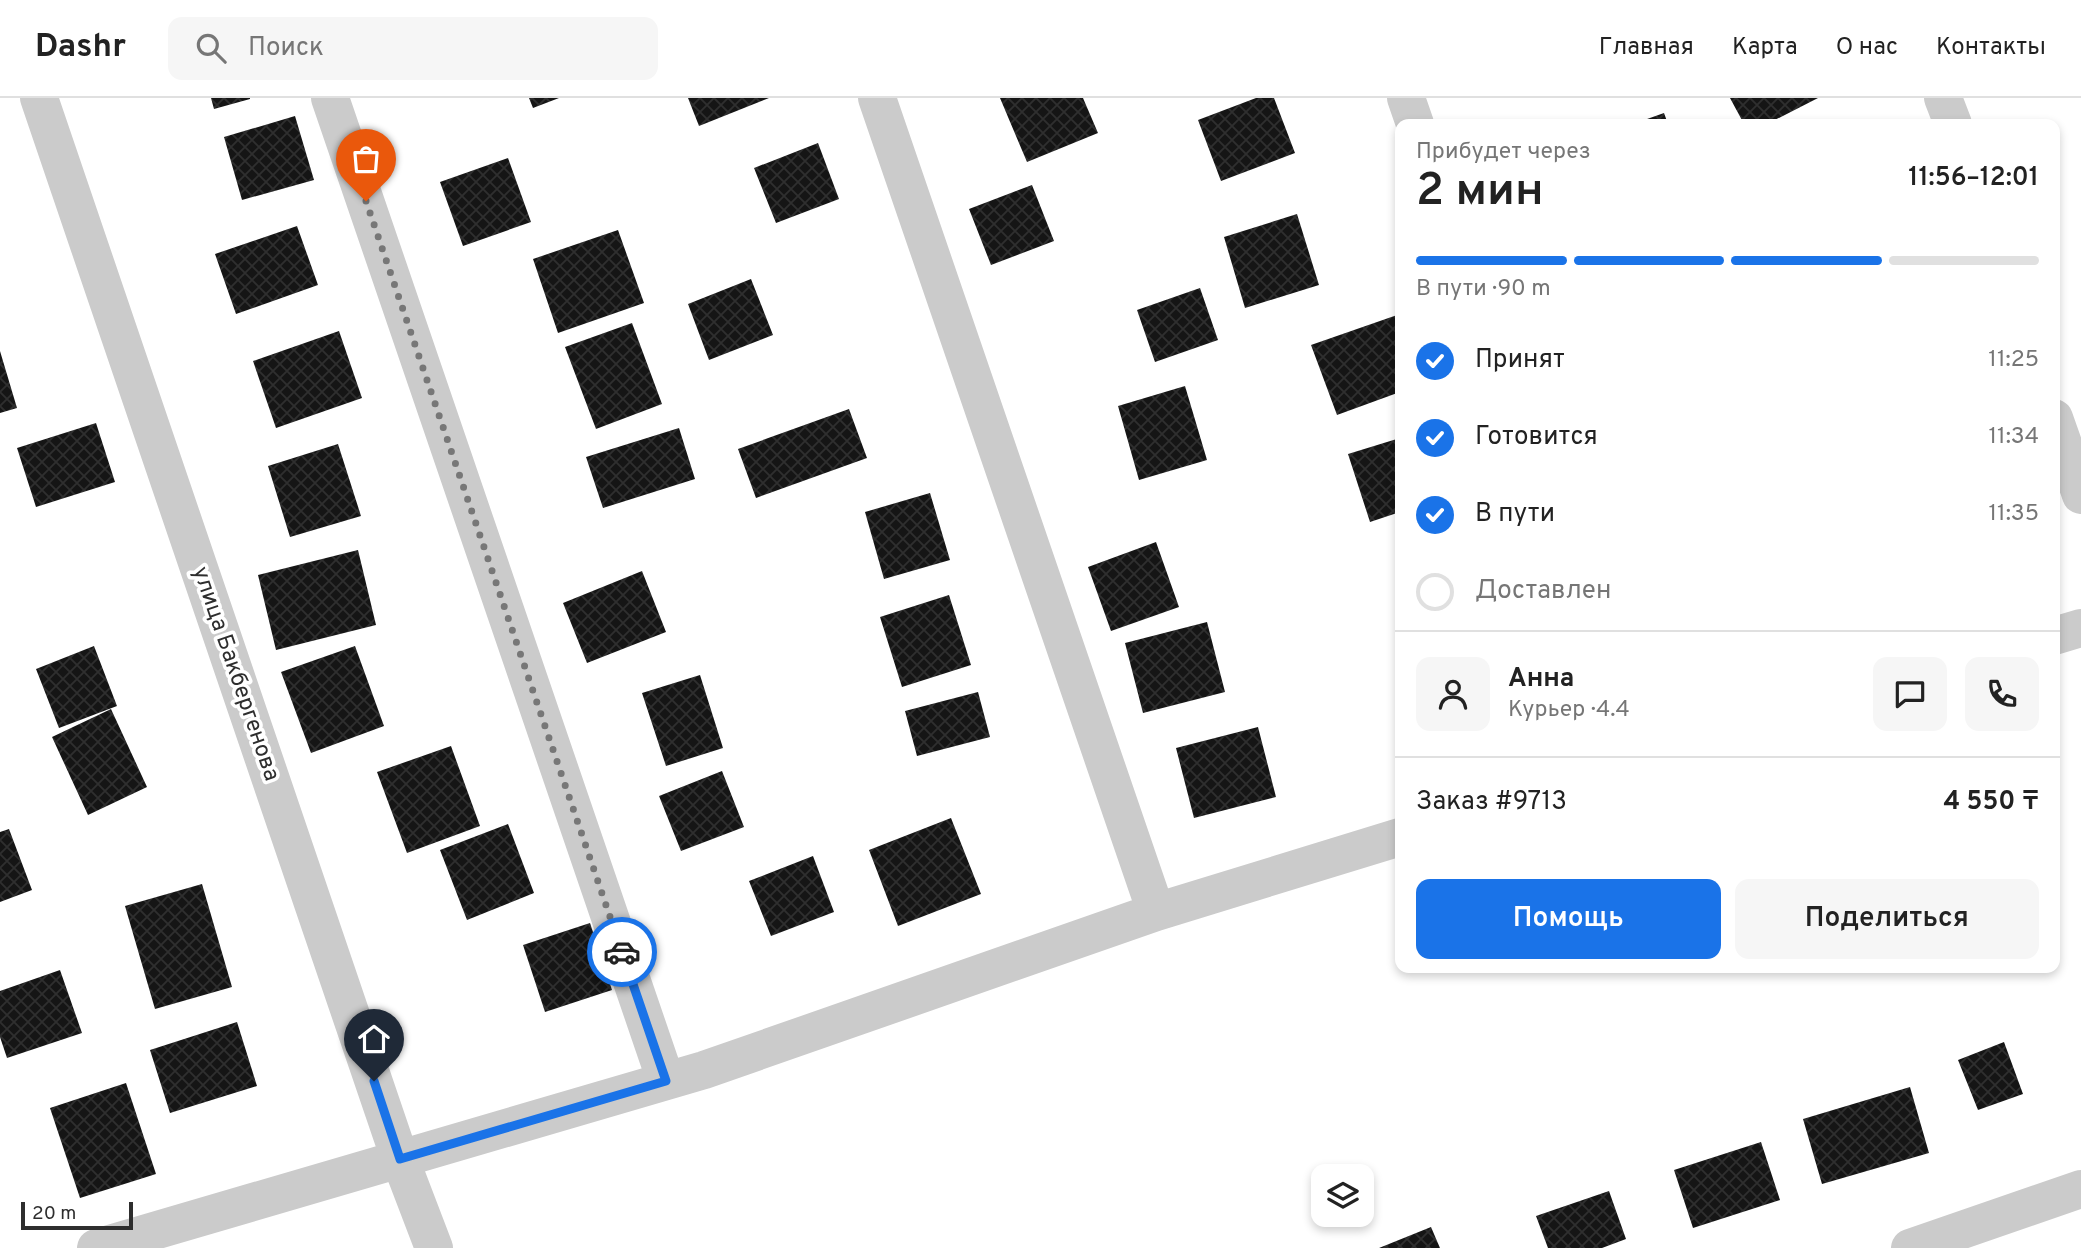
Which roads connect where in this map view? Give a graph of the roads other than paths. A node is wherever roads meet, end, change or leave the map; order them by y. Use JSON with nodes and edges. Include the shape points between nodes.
{"nodes":[{"id":1,"x":39,"y":98,"type":"edge"},
{"id":2,"x":330,"y":98,"type":"edge"},
{"id":3,"x":877,"y":98,"type":"edge"},
{"id":4,"x":1406,"y":98,"type":"edge"},
{"id":5,"x":1944,"y":98,"type":"edge"},
{"id":6,"x":1413,"y":119,"type":"edge"},
{"id":7,"x":1951,"y":119,"type":"edge"},
{"id":8,"x":2060,"y":435,"type":"edge"},
{"id":9,"x":2081,"y":495,"type":"edge"},
{"id":10,"x":2081,"y":628,"type":"edge"},
{"id":11,"x":2060,"y":634,"type":"edge"},
{"id":12,"x":1395,"y":839,"type":"edge"},
{"id":13,"x":1156,"y":912,"type":"junction"},
{"id":14,"x":666,"y":1081,"type":"junction"},
{"id":15,"x":400,"y":1159,"type":"junction"},
{"id":16,"x":2081,"y":1189,"type":"edge"},
{"id":17,"x":96,"y":1248,"type":"edge"},
{"id":18,"x":434,"y":1248,"type":"edge"},
{"id":19,"x":1910,"y":1248,"type":"edge"}],
"edges":[{"from":1,"to":15,"type":"street","name":"улица Бакбергенова"},
{"from":2,"to":14,"type":"street"},
{"from":3,"to":13,"type":"street"},
{"from":4,"to":6,"type":"street"},
{"from":5,"to":7,"type":"street"},
{"from":8,"to":9,"type":"street"},
{"from":10,"to":11,"type":"street"},
{"from":12,"to":13,"type":"street"},
{"from":13,"to":14,"type":"street"},
{"from":14,"to":15,"type":"street"},
{"from":15,"to":17,"type":"street"},
{"from":15,"to":18,"type":"street","name":"улица Бакбергенова"},
{"from":16,"to":19,"type":"street"}]}
